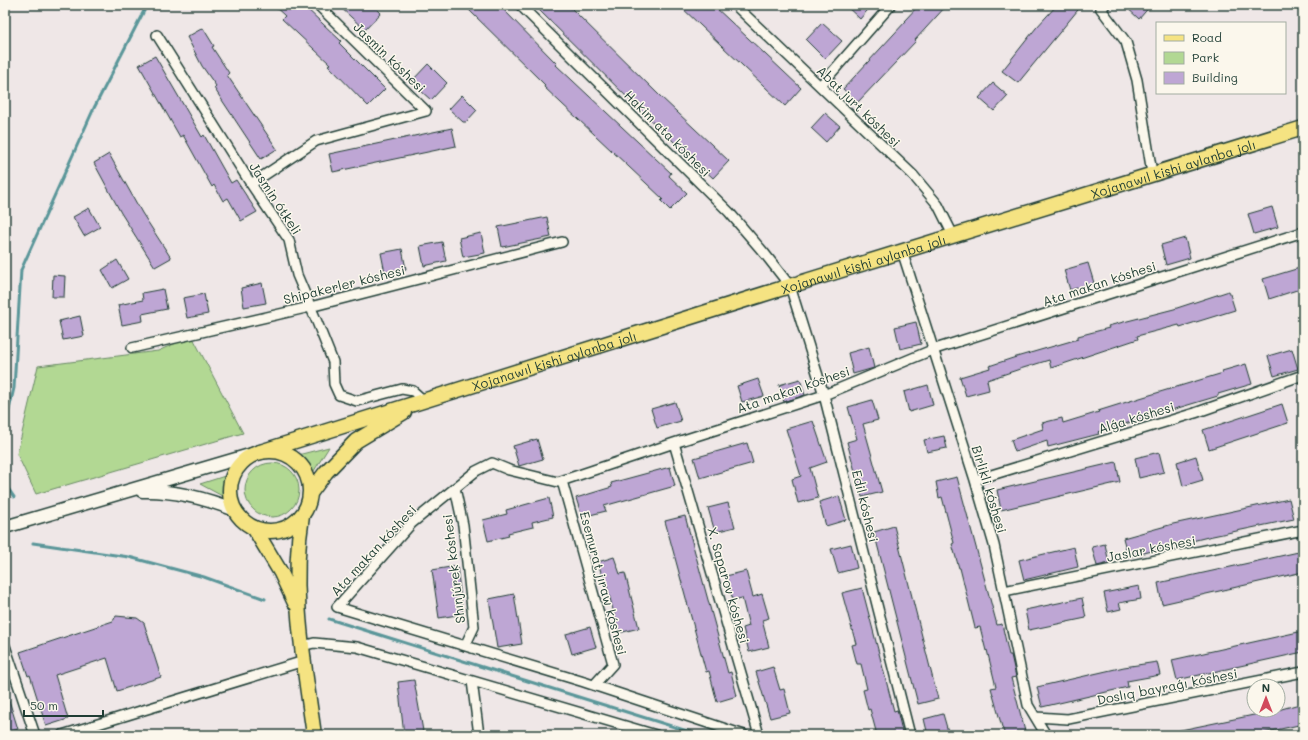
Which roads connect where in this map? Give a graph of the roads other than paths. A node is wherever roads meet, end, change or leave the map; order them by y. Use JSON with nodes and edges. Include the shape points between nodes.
{"nodes":[{"id":1,"x":318,"y":5,"type":"edge"},
{"id":2,"x":520,"y":5,"type":"edge"},
{"id":3,"x":735,"y":5,"type":"edge"},
{"id":4,"x":891,"y":5,"type":"edge"},
{"id":5,"x":1103,"y":7,"type":"edge"},
{"id":6,"x":157,"y":35,"type":"dead end"},
{"id":7,"x":820,"y":86,"type":"junction"},
{"id":8,"x":1303,"y":128,"type":"edge"},
{"id":9,"x":1152,"y":173,"type":"junction"},
{"id":10,"x":251,"y":184,"type":"junction"},
{"id":11,"x":1303,"y":232,"type":"edge"},
{"id":12,"x":953,"y":235,"type":"junction"},
{"id":13,"x":562,"y":242,"type":"dead end"},
{"id":14,"x":902,"y":251,"type":"junction"},
{"id":15,"x":790,"y":286,"type":"junction"},
{"id":16,"x":310,"y":307,"type":"junction"},
{"id":17,"x":132,"y":348,"type":"dead end"},
{"id":18,"x":932,"y":350,"type":"junction"},
{"id":19,"x":1303,"y":375,"type":"edge"},
{"id":20,"x":824,"y":395,"type":"junction"},
{"id":21,"x":423,"y":400,"type":"junction"},
{"id":22,"x":674,"y":443,"type":"junction"},
{"id":23,"x":256,"y":453,"type":"junction"},
{"id":24,"x":975,"y":480,"type":"junction"},
{"id":25,"x":562,"y":481,"type":"junction"},
{"id":26,"x":455,"y":488,"type":"junction"},
{"id":27,"x":126,"y":492,"type":"junction"},
{"id":28,"x":311,"y":492,"type":"junction"},
{"id":29,"x":234,"y":510,"type":"junction"},
{"id":30,"x":302,"y":516,"type":"junction"},
{"id":31,"x":6,"y":526,"type":"edge"},
{"id":32,"x":254,"y":528,"type":"junction"},
{"id":33,"x":1303,"y":530,"type":"edge"},
{"id":34,"x":1004,"y":591,"type":"junction"},
{"id":35,"x":297,"y":609,"type":"junction"},
{"id":36,"x":5,"y":646,"type":"edge"},
{"id":37,"x":302,"y":646,"type":"junction"},
{"id":38,"x":465,"y":646,"type":"junction"},
{"id":39,"x":304,"y":661,"type":"junction"},
{"id":40,"x":1303,"y":672,"type":"edge"},
{"id":41,"x":472,"y":681,"type":"junction"},
{"id":42,"x":594,"y":685,"type":"junction"},
{"id":43,"x":1036,"y":717,"type":"junction"},
{"id":44,"x":35,"y":735,"type":"edge"},
{"id":45,"x":62,"y":735,"type":"edge"},
{"id":46,"x":314,"y":735,"type":"edge"},
{"id":47,"x":478,"y":735,"type":"edge"},
{"id":48,"x":654,"y":735,"type":"edge"},
{"id":49,"x":744,"y":735,"type":"edge"},
{"id":50,"x":759,"y":735,"type":"edge"},
{"id":51,"x":910,"y":735,"type":"edge"},
{"id":52,"x":1046,"y":735,"type":"edge"}],
"edges":[{"from":1,"to":10,"type":"street","name":"Jasmin kóshesi","via":[[426,111],[316,141]]},
{"from":2,"to":15,"type":"street","name":"Hakim ata kóshesi","via":[[712,194]]},
{"from":3,"to":7,"type":"street","name":"Abat jurt kóshesi"},
{"from":4,"to":7,"type":"street"},
{"from":5,"to":9,"type":"street","via":[[1126,42],[1137,80]]},
{"from":6,"to":10,"type":"street","name":"Jasmin ótkeli"},
{"from":7,"to":12,"type":"street","name":"Abat jurt kóshesi","via":[[913,175],[938,205]]},
{"from":8,"to":9,"type":"main road","name":"Xojanawıl kishi aylanba jolı"},
{"from":9,"to":12,"type":"main road","name":"Xojanawıl kishi aylanba jolı"},
{"from":10,"to":16,"type":"street","name":"Jasmin ótkeli","via":[[289,240],[297,275]]},
{"from":11,"to":18,"type":"street","name":"Ata makan kóshesi"},
{"from":12,"to":14,"type":"main road","name":"Xojanawıl kishi aylanba jolı"},
{"from":13,"to":16,"type":"street","name":"Shipakerler kóshesi"},
{"from":14,"to":15,"type":"main road","name":"Xojanawıl kishi aylanba jolı"},
{"from":14,"to":18,"type":"street","name":"Birlikli kóshesi"},
{"from":15,"to":20,"type":"street","name":"Edil kóshesi"},
{"from":15,"to":21,"type":"main road","name":"Xojanawıl kishi aylanba jolı"},
{"from":16,"to":17,"type":"street","name":"Shipakerler kóshesi"},
{"from":16,"to":21,"type":"street","name":"Jasmin ótkeli","via":[[332,362],[334,384],[339,395],[357,401],[402,389],[413,391]]},
{"from":18,"to":20,"type":"street","name":"Ata makan kóshesi"},
{"from":18,"to":24,"type":"street","name":"Birlikli kóshesi"},
{"from":19,"to":24,"type":"street","name":"Alǵa kóshesi","via":[[1195,413]]},
{"from":20,"to":22,"type":"street","name":"Ata makan kóshesi"},
{"from":20,"to":51,"type":"street","name":"Edil kóshesi"},
{"from":21,"to":23,"type":"main road","name":"Xojanawıl kishi aylanba jolı"},
{"from":21,"to":28,"type":"main road","name":"Xojanawıl kishi aylanba jolı","via":[[356,441]]},
{"from":22,"to":25,"type":"street","name":"Ata makan kóshesi"},
{"from":22,"to":50,"type":"street","name":"X. Saparov kóshesi"},
{"from":23,"to":27,"type":"main road","name":"Xojanawıl kishi aylanba jolı"},
{"from":23,"to":28,"type":"main road","via":[[272,450],[295,459],[304,468]]},
{"from":23,"to":29,"type":"main road","via":[[242,462],[230,484],[230,498]]},
{"from":24,"to":34,"type":"street","name":"Birlikli kóshesi"},
{"from":25,"to":26,"type":"street","name":"Ata makan kóshesi","via":[[509,470],[492,463],[476,471]]},
{"from":25,"to":42,"type":"street","name":"Esemurat jıraw kóshesi","via":[[613,664]]},
{"from":26,"to":38,"type":"street","name":"Shınjúrek kóshesi","via":[[463,525],[474,627]]},
{"from":26,"to":38,"type":"street","name":"Ata makan kóshesi","via":[[412,523],[337,607]]},
{"from":27,"to":29,"type":"main road","name":"Xojanawıl kishi aylanba jolı","via":[[157,491],[180,494],[210,500]]},
{"from":27,"to":31,"type":"main road","name":"Xojanawıl kishi aylanba jolı"},
{"from":28,"to":30,"type":"main road"},
{"from":29,"to":32,"type":"main road"},
{"from":30,"to":32,"type":"main road","via":[[292,525],[280,530]]},
{"from":30,"to":35,"type":"main road","via":[[296,575]]},
{"from":32,"to":35,"type":"main road","via":[[281,573]]},
{"from":33,"to":34,"type":"street","name":"Jaslar kóshesi"},
{"from":34,"to":43,"type":"street","name":"Birlikli kóshesi","via":[[1028,705]]},
{"from":35,"to":37,"type":"main road"},
{"from":36,"to":44,"type":"street"},
{"from":37,"to":39,"type":"main road"},
{"from":37,"to":41,"type":"street","via":[[314,643],[357,647]]},
{"from":38,"to":42,"type":"street"},
{"from":39,"to":45,"type":"street"},
{"from":39,"to":46,"type":"main road"},
{"from":40,"to":43,"type":"street","name":"Doslıq bayraǵı kóshesi","via":[[1068,718]]},
{"from":41,"to":47,"type":"street"},
{"from":41,"to":48,"type":"street"},
{"from":42,"to":49,"type":"street"},
{"from":43,"to":52,"type":"street","name":"Birlikli kóshesi"}]}
